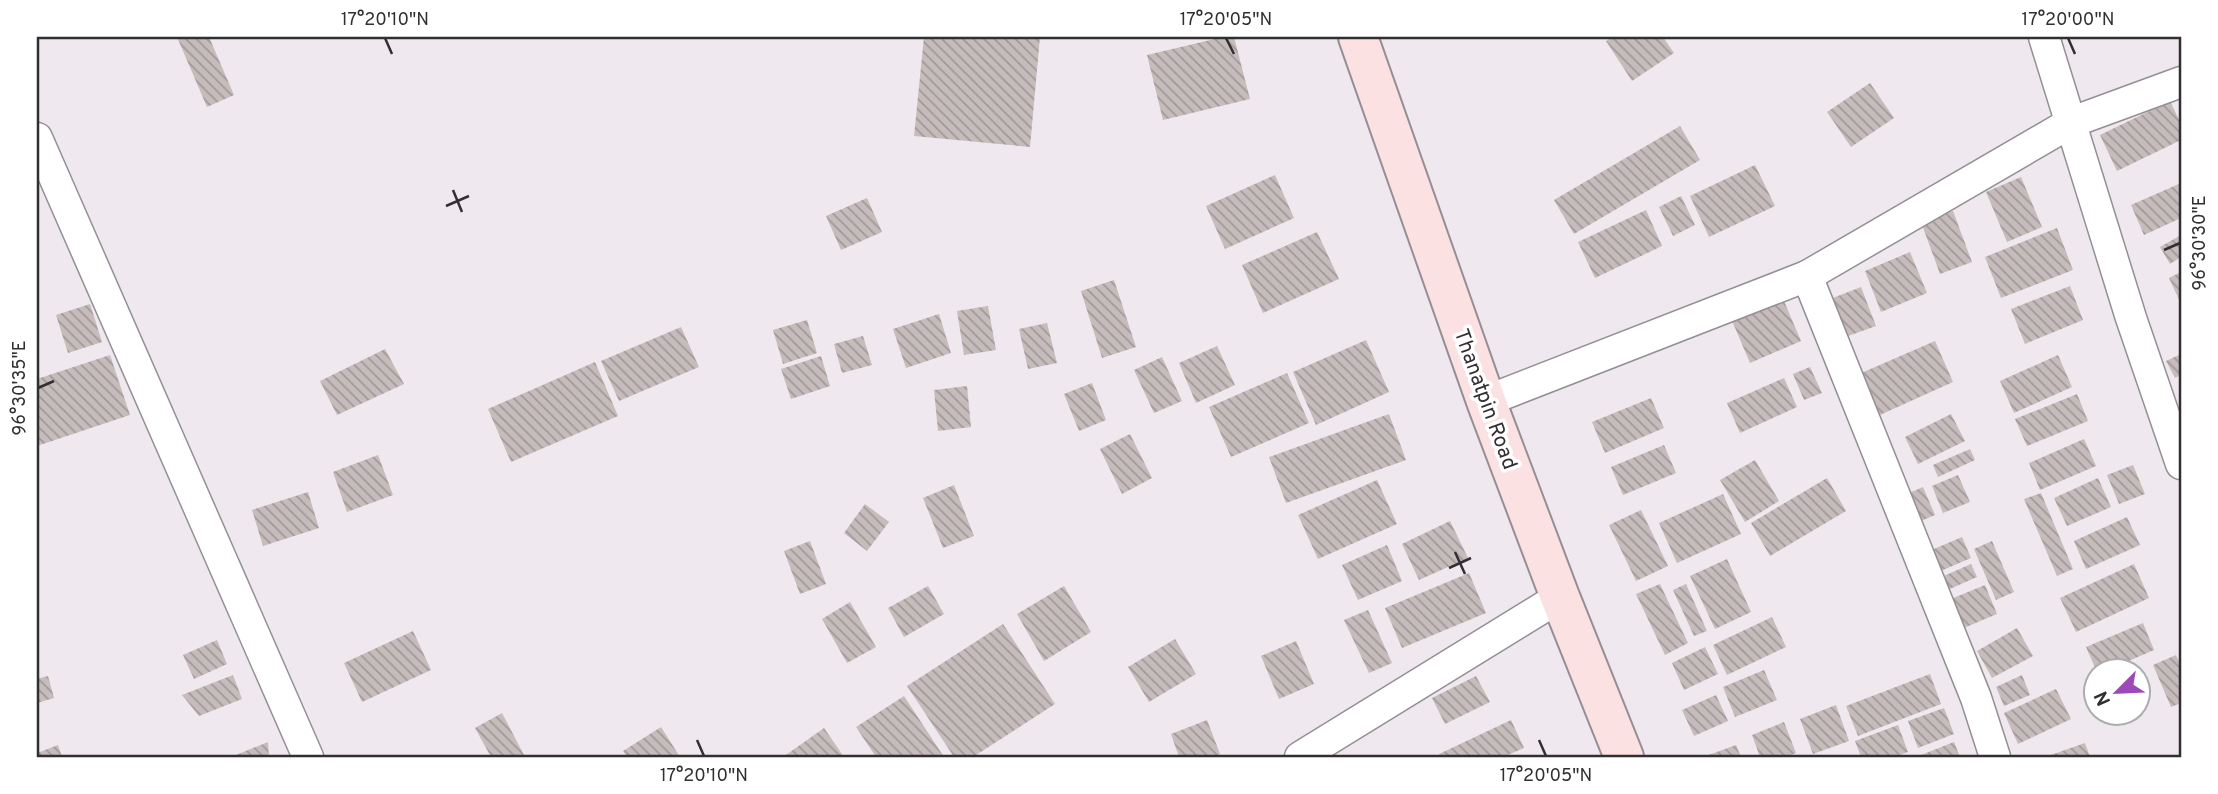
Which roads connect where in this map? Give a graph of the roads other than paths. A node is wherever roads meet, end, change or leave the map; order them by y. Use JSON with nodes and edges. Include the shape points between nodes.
{"nodes":[{"id":1,"x":1358,"y":37,"type":"edge"},
{"id":2,"x":2044,"y":37,"type":"edge"},
{"id":3,"x":2181,"y":82,"type":"edge"},
{"id":4,"x":2072,"y":122,"type":"junction"},
{"id":5,"x":37,"y":138,"type":"edge"},
{"id":6,"x":1807,"y":276,"type":"junction"},
{"id":7,"x":1486,"y":401,"type":"junction"},
{"id":8,"x":2181,"y":464,"type":"edge"},
{"id":9,"x":1560,"y":597,"type":"junction"},
{"id":10,"x":308,"y":757,"type":"edge"},
{"id":11,"x":1300,"y":757,"type":"edge"},
{"id":12,"x":1624,"y":757,"type":"edge"},
{"id":13,"x":1995,"y":757,"type":"edge"}],
"edges":[{"from":1,"to":7,"type":"main road","name":"Thanatpin Road"},
{"from":2,"to":4,"type":"street"},
{"from":3,"to":4,"type":"street"},
{"from":4,"to":6,"type":"street"},
{"from":4,"to":8,"type":"street"},
{"from":5,"to":10,"type":"street"},
{"from":6,"to":7,"type":"street"},
{"from":6,"to":13,"type":"street","via":[[1976,698]]},
{"from":7,"to":9,"type":"main road","name":"Thanatpin Road"},
{"from":9,"to":11,"type":"street"},
{"from":9,"to":12,"type":"main road","name":"Thanatpin Road"}]}
